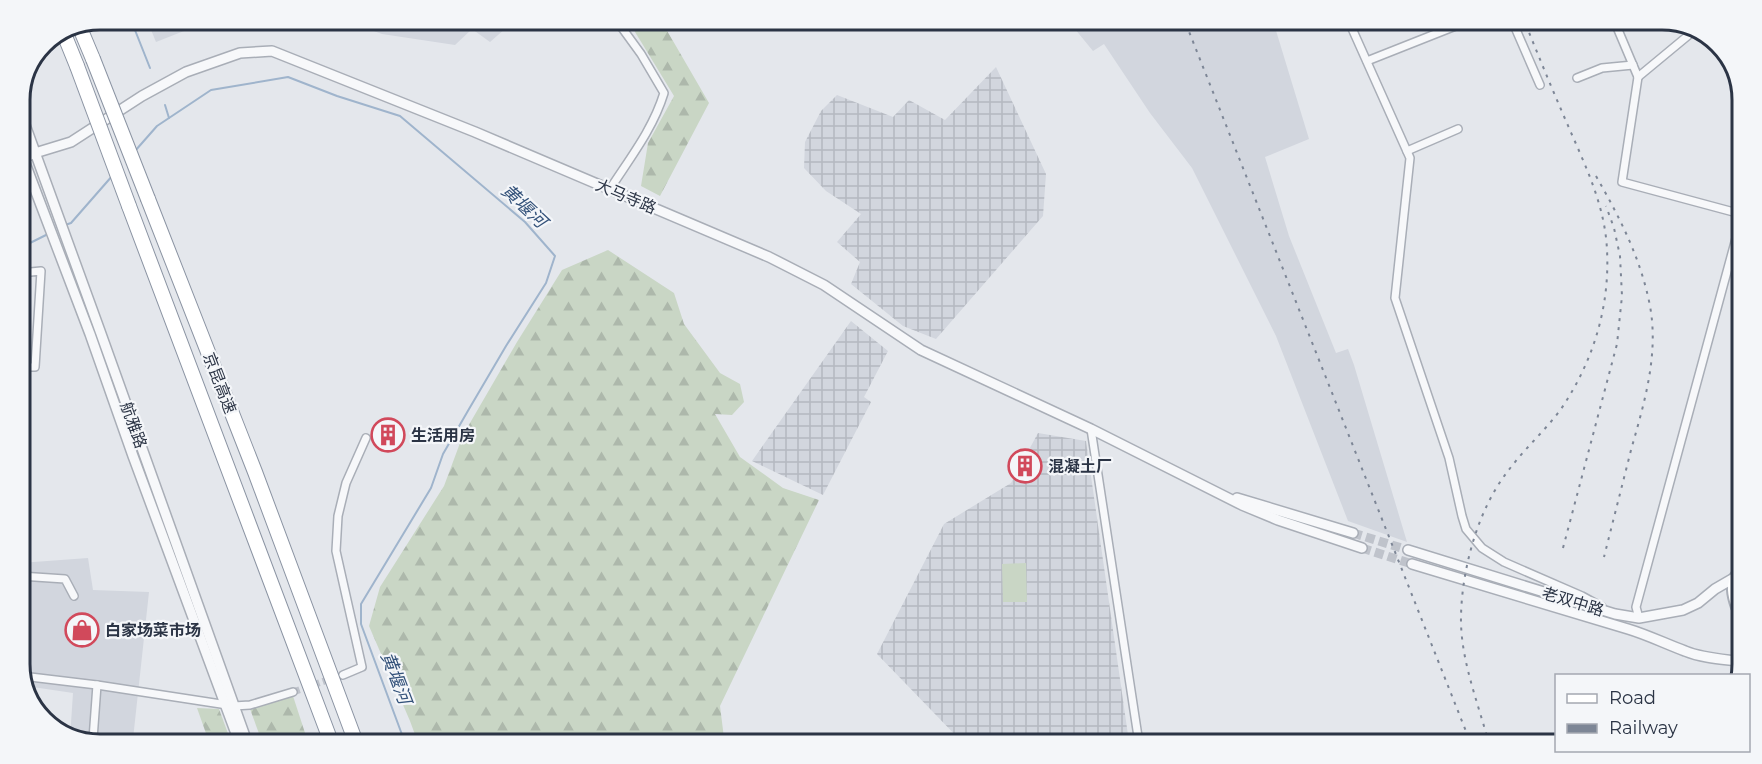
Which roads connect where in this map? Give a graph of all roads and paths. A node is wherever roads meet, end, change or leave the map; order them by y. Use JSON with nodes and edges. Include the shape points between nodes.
{"nodes":[{"id":1,"x":624,"y":30,"type":"edge"},
{"id":2,"x":1353,"y":30,"type":"edge"},
{"id":3,"x":1434,"y":30,"type":"edge"},
{"id":4,"x":1445,"y":30,"type":"edge"},
{"id":5,"x":1516,"y":30,"type":"edge"},
{"id":6,"x":1618,"y":30,"type":"edge"},
{"id":7,"x":82,"y":32,"type":"edge"},
{"id":8,"x":1435,"y":34,"type":"junction"},
{"id":9,"x":1689,"y":35,"type":"edge"},
{"id":10,"x":66,"y":39,"type":"edge"},
{"id":11,"x":1367,"y":61,"type":"junction"},
{"id":12,"x":1633,"y":66,"type":"junction"},
{"id":13,"x":1638,"y":77,"type":"junction"},
{"id":14,"x":1577,"y":78,"type":"dead end"},
{"id":15,"x":1540,"y":85,"type":"dead end"},
{"id":16,"x":1458,"y":129,"type":"dead end"},
{"id":17,"x":30,"y":139,"type":"edge"},
{"id":18,"x":1407,"y":151,"type":"junction"},
{"id":19,"x":35,"y":153,"type":"junction"},
{"id":20,"x":30,"y":154,"type":"edge"},
{"id":21,"x":30,"y":178,"type":"edge"},
{"id":22,"x":610,"y":189,"type":"junction"},
{"id":23,"x":1732,"y":212,"type":"edge"},
{"id":24,"x":1732,"y":253,"type":"edge"},
{"id":25,"x":30,"y":272,"type":"edge"},
{"id":26,"x":30,"y":368,"type":"edge"},
{"id":27,"x":1091,"y":429,"type":"junction"},
{"id":28,"x":366,"y":438,"type":"dead end"},
{"id":29,"x":1212,"y":490,"type":"junction"},
{"id":30,"x":1353,"y":533,"type":"tunnel mouth"},
{"id":31,"x":1362,"y":548,"type":"tunnel mouth"},
{"id":32,"x":1408,"y":550,"type":"tunnel mouth"},
{"id":33,"x":1412,"y":564,"type":"tunnel mouth"},
{"id":34,"x":30,"y":577,"type":"edge"},
{"id":35,"x":1732,"y":578,"type":"edge"},
{"id":36,"x":74,"y":596,"type":"dead end"},
{"id":37,"x":1615,"y":614,"type":"junction"},
{"id":38,"x":1639,"y":618,"type":"junction"},
{"id":39,"x":1732,"y":660,"type":"edge"},
{"id":40,"x":343,"y":675,"type":"tunnel mouth"},
{"id":41,"x":31,"y":677,"type":"edge"},
{"id":42,"x":97,"y":685,"type":"junction"},
{"id":43,"x":293,"y":693,"type":"tunnel mouth"},
{"id":44,"x":229,"y":705,"type":"junction"},
{"id":45,"x":93,"y":733,"type":"edge"},
{"id":46,"x":237,"y":734,"type":"edge"},
{"id":47,"x":244,"y":734,"type":"edge"},
{"id":48,"x":328,"y":734,"type":"edge"},
{"id":49,"x":352,"y":734,"type":"edge"},
{"id":50,"x":1138,"y":734,"type":"edge"}],
"edges":[{"from":1,"to":22,"type":"street","via":[[664,93],[650,128]]},
{"from":2,"to":11,"type":"street"},
{"from":3,"to":8,"type":"street"},
{"from":4,"to":8,"type":"street"},
{"from":5,"to":15,"type":"street"},
{"from":6,"to":12,"type":"street"},
{"from":7,"to":49,"type":"highway","name":"京昆高速","bridge":true,"via":[[255,472]]},
{"from":8,"to":11,"type":"street"},
{"from":9,"to":13,"type":"street"},
{"from":10,"to":48,"type":"highway","name":"京昆高速","bridge":true},
{"from":11,"to":18,"type":"street"},
{"from":12,"to":13,"type":"street"},
{"from":12,"to":14,"type":"street","via":[[1602,68]]},
{"from":13,"to":23,"type":"street","via":[[1622,182]]},
{"from":16,"to":18,"type":"street"},
{"from":17,"to":19,"type":"street","name":"航雅路"},
{"from":18,"to":37,"type":"street","via":[[1410,158],[1395,298],[1449,458],[1466,529],[1482,548],[1504,562]]},
{"from":19,"to":20,"type":"street","name":"大马寺路"},
{"from":19,"to":22,"type":"street","name":"大马寺路","via":[[71,142],[186,72],[240,53],[272,51]]},
{"from":19,"to":44,"type":"street","name":"航雅路"},
{"from":21,"to":44,"type":"street","name":"航雅路"},
{"from":22,"to":27,"type":"street","name":"大马寺路","via":[[769,256],[825,285],[921,350]]},
{"from":24,"to":38,"type":"street","via":[[1635,607]]},
{"from":25,"to":26,"type":"street","via":[[41,271],[35,368]]},
{"from":27,"to":29,"type":"street"},
{"from":27,"to":50,"type":"street"},
{"from":28,"to":40,"type":"street","via":[[346,483],[338,516],[336,551],[362,667]]},
{"from":29,"to":30,"type":"street"},
{"from":29,"to":31,"type":"street","via":[[1278,520]]},
{"from":32,"to":37,"type":"street","name":"老双中路"},
{"from":33,"to":39,"type":"street","name":"老双中路","via":[[1628,628],[1686,652]]},
{"from":34,"to":36,"type":"street","via":[[65,579]]},
{"from":35,"to":38,"type":"street","name":"老双中路","via":[[1683,610]]},
{"from":37,"to":38,"type":"street","name":"老双中路"},
{"from":41,"to":42,"type":"street"},
{"from":42,"to":44,"type":"street"},
{"from":42,"to":45,"type":"street"},
{"from":43,"to":44,"type":"street","via":[[250,705]]},
{"from":44,"to":46,"type":"street","name":"航雅路"},
{"from":44,"to":47,"type":"street","name":"航雅路"}]}
